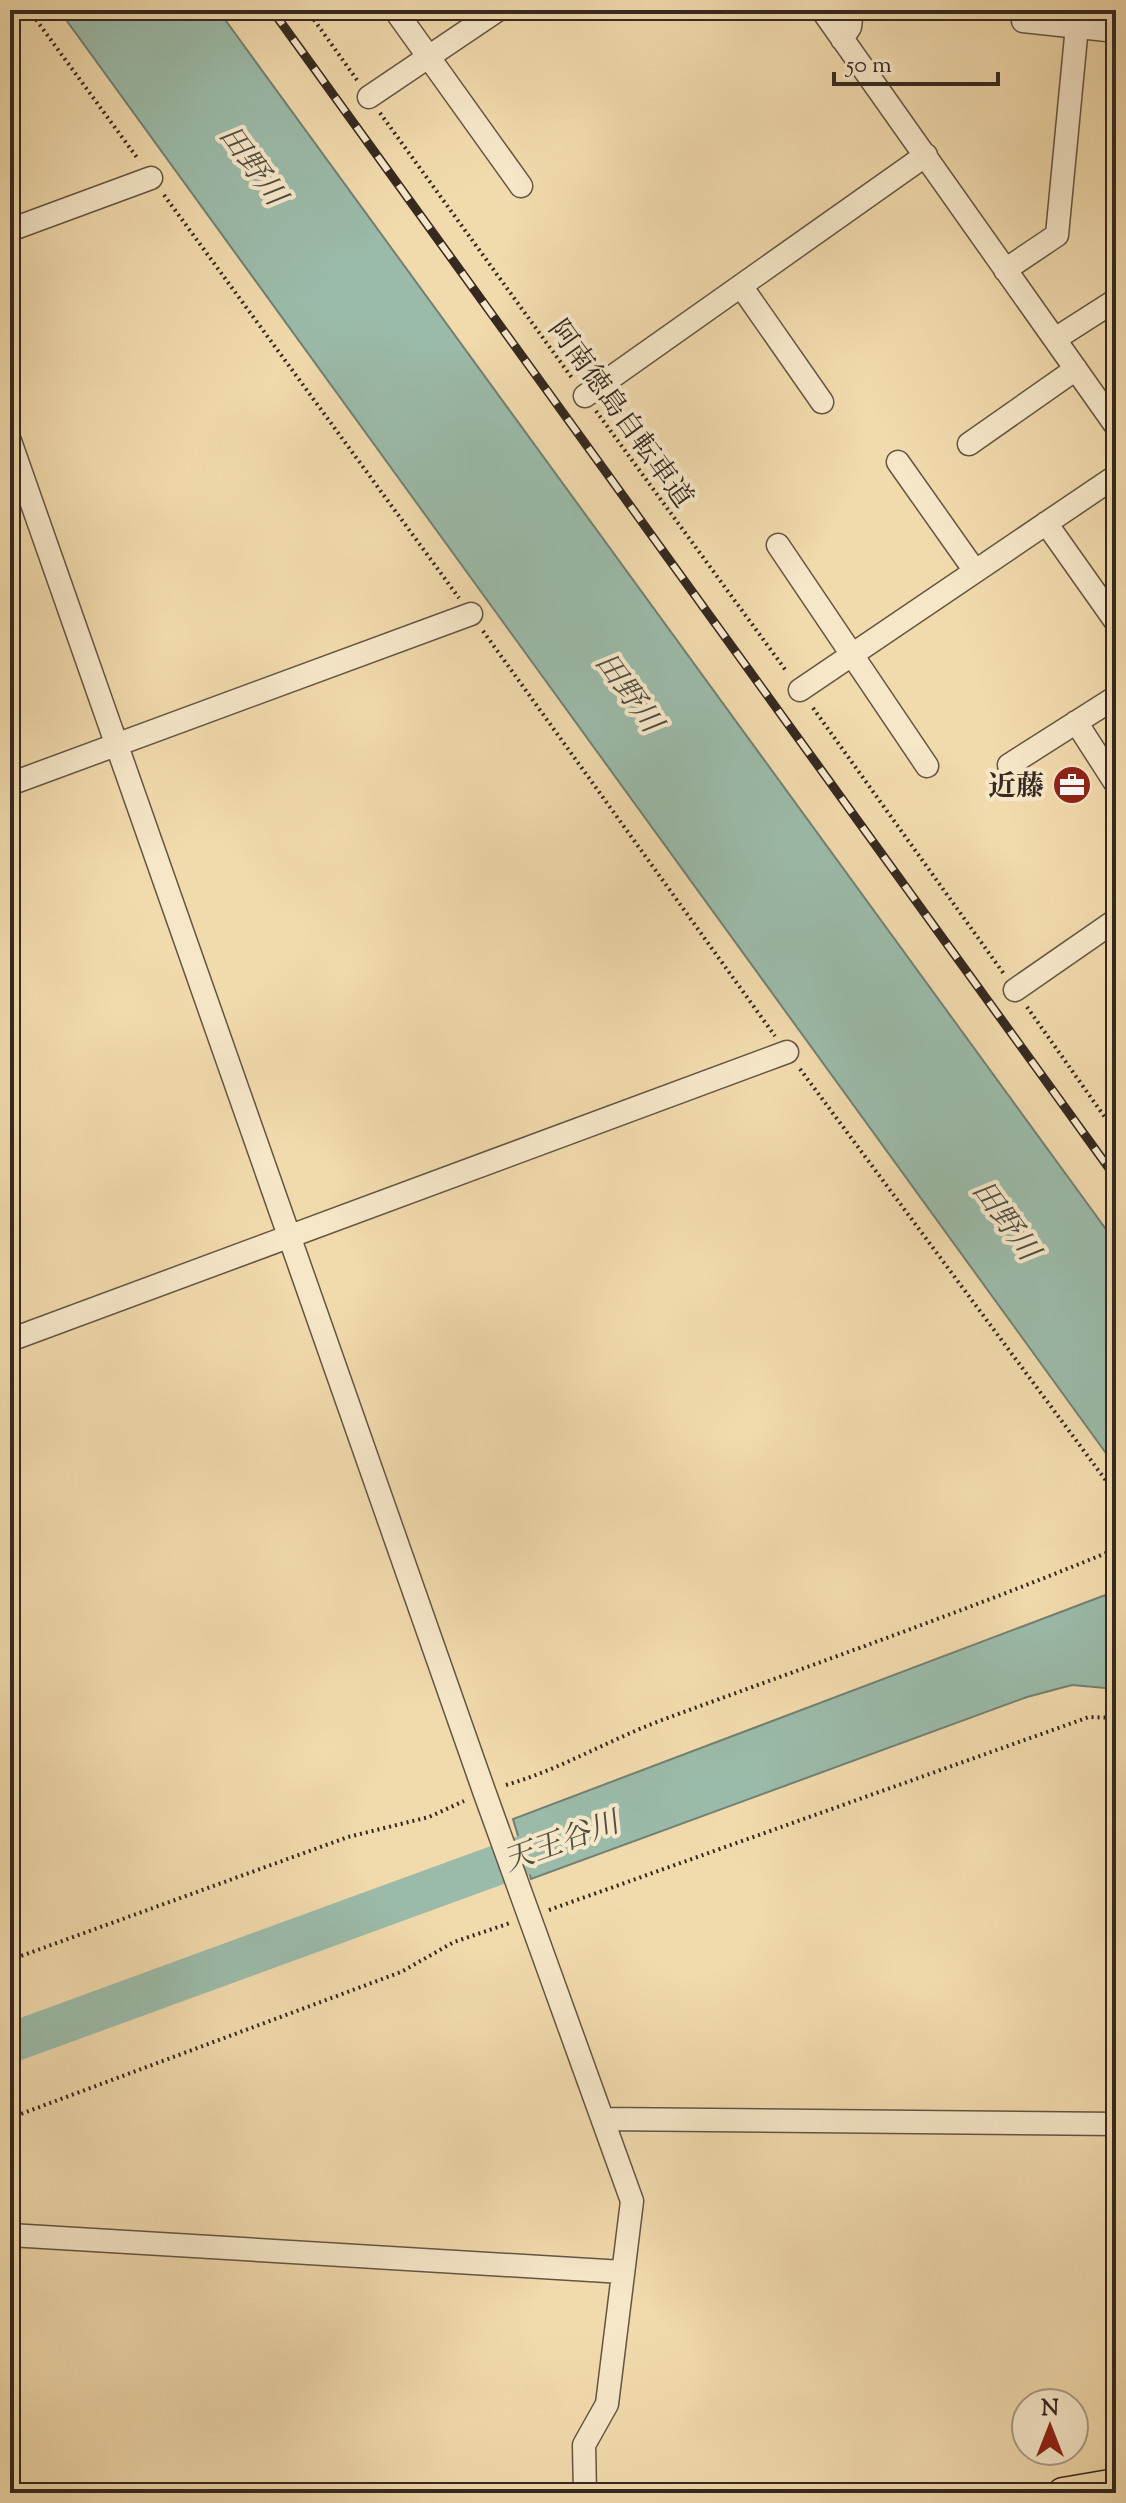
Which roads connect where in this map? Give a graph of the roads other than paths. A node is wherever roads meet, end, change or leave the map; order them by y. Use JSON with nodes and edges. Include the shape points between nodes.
{"nodes":[{"id":1,"x":395,"y":10,"type":"edge"},
{"id":2,"x":498,"y":10,"type":"edge"},
{"id":3,"x":822,"y":10,"type":"edge"},
{"id":4,"x":852,"y":10,"type":"edge"},
{"id":5,"x":1023,"y":21,"type":"dead end"},
{"id":6,"x":1077,"y":26,"type":"junction"},
{"id":7,"x":1116,"y":31,"type":"edge"},
{"id":8,"x":842,"y":39,"type":"junction"},
{"id":9,"x":428,"y":57,"type":"junction"},
{"id":10,"x":369,"y":97,"type":"road end"},
{"id":11,"x":926,"y":155,"type":"junction"},
{"id":12,"x":151,"y":178,"type":"road end"},
{"id":13,"x":521,"y":186,"type":"dead end"},
{"id":14,"x":10,"y":230,"type":"edge"},
{"id":15,"x":1005,"y":270,"type":"junction"},
{"id":16,"x":741,"y":286,"type":"junction"},
{"id":17,"x":1116,"y":300,"type":"edge"},
{"id":18,"x":1055,"y":339,"type":"junction"},
{"id":19,"x":1076,"y":369,"type":"junction"},
{"id":20,"x":585,"y":396,"type":"road end"},
{"id":21,"x":822,"y":402,"type":"dead end"},
{"id":22,"x":1116,"y":426,"type":"edge"},
{"id":23,"x":10,"y":441,"type":"edge"},
{"id":24,"x":969,"y":444,"type":"dead end"},
{"id":25,"x":898,"y":462,"type":"dead end"},
{"id":26,"x":1116,"y":476,"type":"edge"},
{"id":27,"x":1046,"y":523,"type":"junction"},
{"id":28,"x":778,"y":545,"type":"dead end"},
{"id":29,"x":975,"y":571,"type":"junction"},
{"id":30,"x":471,"y":614,"type":"road end"},
{"id":31,"x":1116,"y":622,"type":"edge"},
{"id":32,"x":853,"y":654,"type":"junction"},
{"id":33,"x":800,"y":690,"type":"road end"},
{"id":34,"x":1116,"y":697,"type":"edge"},
{"id":35,"x":1076,"y":722,"type":"junction"},
{"id":36,"x":118,"y":744,"type":"junction"},
{"id":37,"x":1009,"y":765,"type":"dead end"},
{"id":38,"x":927,"y":766,"type":"dead end"},
{"id":39,"x":10,"y":784,"type":"edge"},
{"id":40,"x":1116,"y":784,"type":"edge"},
{"id":41,"x":1116,"y":920,"type":"edge"},
{"id":42,"x":1015,"y":990,"type":"dead end"},
{"id":43,"x":787,"y":1052,"type":"road end"},
{"id":44,"x":291,"y":1237,"type":"junction"},
{"id":45,"x":10,"y":1340,"type":"edge"},
{"id":46,"x":603,"y":2119,"type":"junction"},
{"id":47,"x":1116,"y":2124,"type":"edge"},
{"id":48,"x":10,"y":2235,"type":"edge"},
{"id":49,"x":623,"y":2272,"type":"junction"},
{"id":50,"x":1116,"y":2484,"type":"edge"},
{"id":51,"x":585,"y":2493,"type":"edge"},
{"id":52,"x":1063,"y":2493,"type":"edge"}],
"edges":[{"from":1,"to":9,"type":"street"},
{"from":2,"to":9,"type":"street"},
{"from":3,"to":8,"type":"street"},
{"from":4,"to":8,"type":"street"},
{"from":5,"to":6,"type":"street"},
{"from":6,"to":7,"type":"street"},
{"from":6,"to":15,"type":"street","via":[[1057,235]]},
{"from":8,"to":11,"type":"street"},
{"from":9,"to":10,"type":"street"},
{"from":9,"to":13,"type":"street"},
{"from":11,"to":15,"type":"street"},
{"from":11,"to":16,"type":"street"},
{"from":12,"to":14,"type":"street"},
{"from":15,"to":18,"type":"street"},
{"from":16,"to":20,"type":"street"},
{"from":16,"to":21,"type":"street"},
{"from":17,"to":18,"type":"street"},
{"from":18,"to":19,"type":"street"},
{"from":19,"to":22,"type":"street"},
{"from":19,"to":24,"type":"street"},
{"from":23,"to":36,"type":"street"},
{"from":25,"to":29,"type":"street"},
{"from":26,"to":27,"type":"street"},
{"from":27,"to":29,"type":"street"},
{"from":27,"to":31,"type":"street"},
{"from":28,"to":32,"type":"street"},
{"from":29,"to":32,"type":"street"},
{"from":30,"to":36,"type":"street"},
{"from":32,"to":33,"type":"street"},
{"from":32,"to":38,"type":"street"},
{"from":34,"to":35,"type":"street"},
{"from":35,"to":37,"type":"street"},
{"from":35,"to":40,"type":"street"},
{"from":36,"to":39,"type":"street"},
{"from":36,"to":44,"type":"street"},
{"from":41,"to":42,"type":"street"},
{"from":43,"to":44,"type":"street"},
{"from":44,"to":45,"type":"street"},
{"from":44,"to":46,"type":"street"},
{"from":46,"to":47,"type":"street"},
{"from":46,"to":49,"type":"street","via":[[632,2201]]},
{"from":48,"to":49,"type":"street"},
{"from":49,"to":51,"type":"street","via":[[607,2404],[584,2445]]},
{"from":50,"to":52,"type":"main road"}]}
